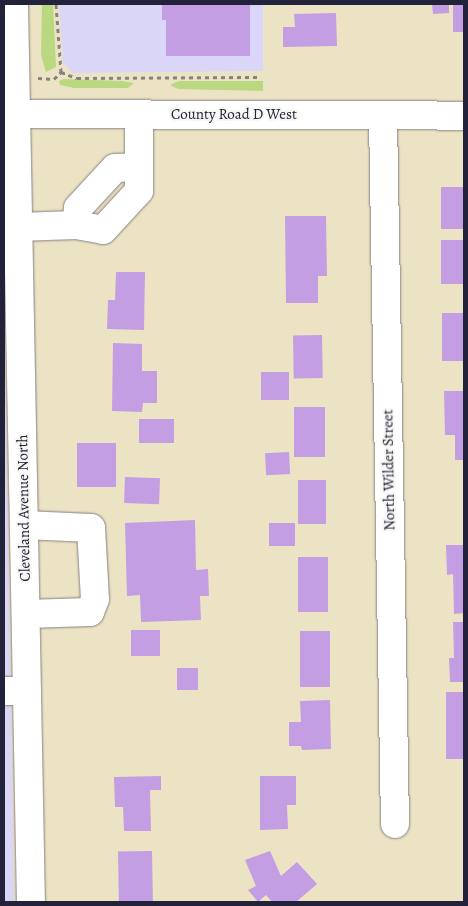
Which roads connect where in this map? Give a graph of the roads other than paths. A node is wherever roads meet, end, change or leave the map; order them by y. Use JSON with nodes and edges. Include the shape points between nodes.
{"nodes":[{"id":1,"x":14,"y":4,"type":"edge"},
{"id":2,"x":10,"y":114,"type":"edge"},
{"id":3,"x":139,"y":114,"type":"junction"},
{"id":4,"x":383,"y":116,"type":"junction"},
{"id":5,"x":464,"y":116,"type":"edge"},
{"id":6,"x":18,"y":227,"type":"junction"},
{"id":7,"x":24,"y":525,"type":"junction"},
{"id":8,"x":26,"y":614,"type":"junction"},
{"id":9,"x":16,"y":691,"type":"edge"},
{"id":10,"x":395,"y":824,"type":"dead end"},
{"id":11,"x":31,"y":902,"type":"edge"}],
"edges":[{"from":1,"to":2,"type":"street","name":"Cleveland Avenue North"},
{"from":2,"to":3,"type":"street","name":"County Road D West"},
{"from":2,"to":6,"type":"street","name":"Cleveland Avenue North"},
{"from":3,"to":4,"type":"street","name":"County Road D West"},
{"from":3,"to":6,"type":"street","via":[[139,167],[115,168],[78,208],[76,225]]},
{"from":4,"to":5,"type":"street","name":"County Road D West"},
{"from":4,"to":10,"type":"street","name":"North Wilder Street"},
{"from":6,"to":7,"type":"street","name":"Cleveland Avenue North"},
{"from":7,"to":8,"type":"street","name":"Cleveland Avenue North"},
{"from":7,"to":8,"type":"street","via":[[91,528],[95,598],[90,612]]},
{"from":8,"to":9,"type":"street","name":"Cleveland Avenue North"},
{"from":9,"to":11,"type":"street","name":"Cleveland Avenue North"}]}
